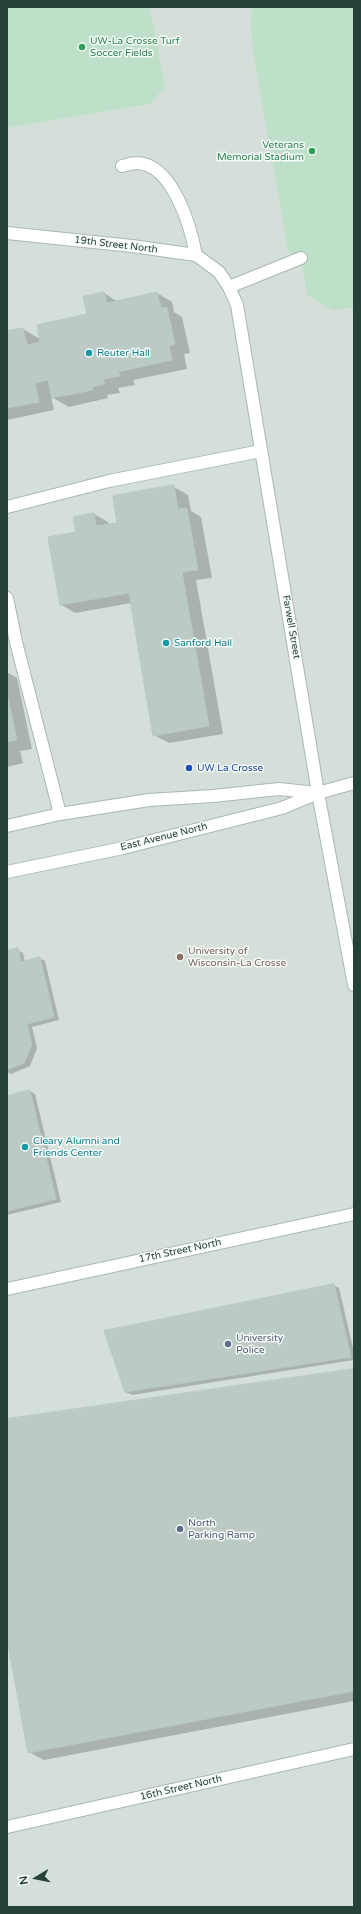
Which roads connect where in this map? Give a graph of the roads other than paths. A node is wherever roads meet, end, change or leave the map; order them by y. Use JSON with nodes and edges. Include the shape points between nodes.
{"nodes":[{"id":1,"x":122,"y":166,"type":"dead end"},
{"id":2,"x":7,"y":233,"type":"edge"},
{"id":3,"x":196,"y":255,"type":"junction"},
{"id":4,"x":301,"y":258,"type":"dead end"},
{"id":5,"x":219,"y":272,"type":"joint"},
{"id":6,"x":229,"y":287,"type":"junction"},
{"id":7,"x":261,"y":451,"type":"junction"},
{"id":8,"x":7,"y":507,"type":"edge"},
{"id":9,"x":7,"y":598,"type":"edge"},
{"id":10,"x":354,"y":783,"type":"edge"},
{"id":11,"x":318,"y":793,"type":"junction"},
{"id":12,"x":60,"y":814,"type":"junction"},
{"id":13,"x":7,"y":826,"type":"edge"},
{"id":14,"x":7,"y":872,"type":"edge"},
{"id":15,"x":354,"y":985,"type":"edge"},
{"id":16,"x":354,"y":1214,"type":"edge"},
{"id":17,"x":7,"y":1289,"type":"edge"},
{"id":18,"x":354,"y":1749,"type":"edge"},
{"id":19,"x":7,"y":1827,"type":"edge"}],
"edges":[{"from":1,"to":3,"type":"street","via":[[138,163],[154,169],[171,186],[183,208]]},
{"from":2,"to":3,"type":"street","name":"19th Street North"},
{"from":3,"to":5,"type":"street","name":"19th Street North"},
{"from":4,"to":6,"type":"street"},
{"from":5,"to":6,"type":"street","name":"Farwell Street"},
{"from":6,"to":7,"type":"street","name":"Farwell Street","via":[[236,305]]},
{"from":7,"to":8,"type":"street","via":[[109,481]]},
{"from":7,"to":11,"type":"street","name":"Farwell Street"},
{"from":9,"to":12,"type":"street"},
{"from":10,"to":11,"type":"street","name":"East Avenue North"},
{"from":11,"to":12,"type":"street","name":"East Avenue North","via":[[279,789],[149,800]]},
{"from":11,"to":14,"type":"street","name":"East Avenue North","via":[[282,808],[123,848]]},
{"from":11,"to":15,"type":"street","name":"Farwell Street"},
{"from":12,"to":13,"type":"street","name":"East Avenue North"},
{"from":16,"to":17,"type":"street","name":"17th Street North"},
{"from":18,"to":19,"type":"street","name":"16th Street North"}]}
